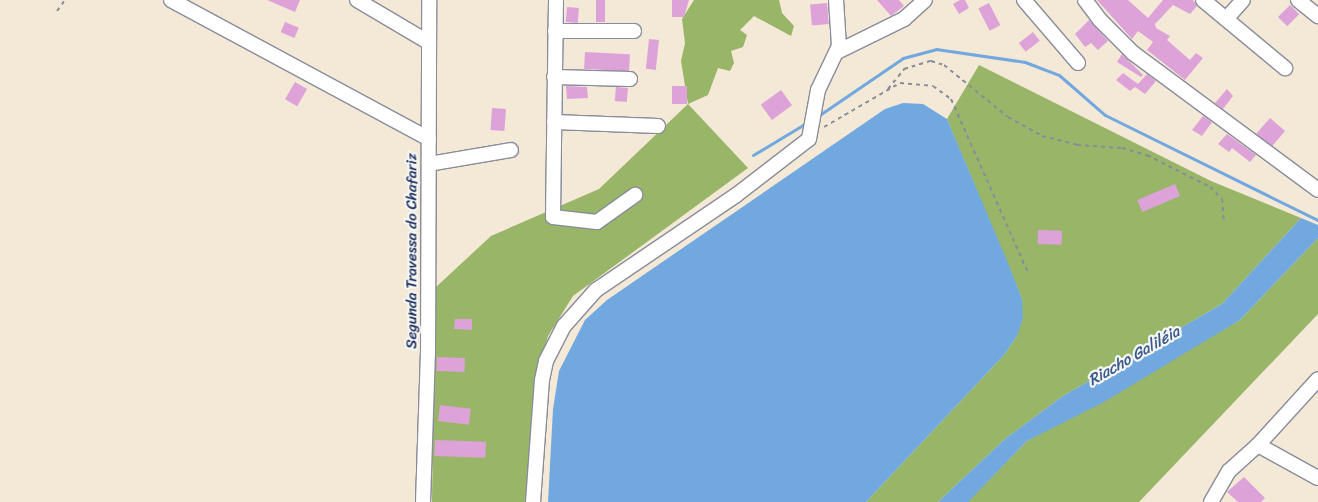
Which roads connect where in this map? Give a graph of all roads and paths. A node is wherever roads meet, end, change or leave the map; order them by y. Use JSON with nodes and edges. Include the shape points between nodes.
{"nodes":[{"id":1,"x":65,"y":0,"type":"edge"},
{"id":2,"x":171,"y":0,"type":"edge"},
{"id":3,"x":357,"y":0,"type":"edge"},
{"id":4,"x":429,"y":0,"type":"edge"},
{"id":5,"x":556,"y":0,"type":"edge"},
{"id":6,"x":836,"y":0,"type":"edge"},
{"id":7,"x":925,"y":0,"type":"edge"},
{"id":8,"x":1024,"y":0,"type":"edge"},
{"id":9,"x":1085,"y":0,"type":"edge"},
{"id":10,"x":1203,"y":0,"type":"edge"},
{"id":11,"x":1243,"y":0,"type":"edge"},
{"id":12,"x":1298,"y":0,"type":"edge"},
{"id":13,"x":57,"y":12,"type":"dead end"},
{"id":14,"x":1318,"y":16,"type":"edge"},
{"id":15,"x":1226,"y":19,"type":"junction"},
{"id":16,"x":555,"y":30,"type":"junction"},
{"id":17,"x":634,"y":31,"type":"dead end"},
{"id":18,"x":428,"y":42,"type":"junction"},
{"id":19,"x":837,"y":52,"type":"junction"},
{"id":20,"x":1078,"y":63,"type":"dead end"},
{"id":21,"x":1285,"y":68,"type":"dead end"},
{"id":22,"x":554,"y":77,"type":"junction"},
{"id":23,"x":630,"y":79,"type":"dead end"},
{"id":24,"x":888,"y":89,"type":"junction"},
{"id":25,"x":554,"y":122,"type":"junction"},
{"id":26,"x":658,"y":126,"type":"dead end"},
{"id":27,"x":813,"y":130,"type":"junction"},
{"id":28,"x":429,"y":139,"type":"junction"},
{"id":29,"x":510,"y":150,"type":"dead end"},
{"id":30,"x":429,"y":164,"type":"junction"},
{"id":31,"x":1318,"y":190,"type":"edge"},
{"id":32,"x":635,"y":195,"type":"dead end"},
{"id":33,"x":1224,"y":223,"type":"dead end"},
{"id":34,"x":1028,"y":273,"type":"dead end"},
{"id":35,"x":1318,"y":379,"type":"edge"},
{"id":36,"x":1258,"y":445,"type":"junction"},
{"id":37,"x":1318,"y":478,"type":"edge"},
{"id":38,"x":423,"y":502,"type":"edge"},
{"id":39,"x":533,"y":502,"type":"edge"},
{"id":40,"x":1211,"y":502,"type":"edge"}],
"edges":[{"from":1,"to":13,"type":"path"},
{"from":2,"to":28,"type":"street"},
{"from":3,"to":18,"type":"street"},
{"from":4,"to":18,"type":"street","name":"Segunda Travessa do Chafariz"},
{"from":5,"to":16,"type":"street"},
{"from":6,"to":19,"type":"street","via":[[840,32]]},
{"from":7,"to":19,"type":"street","via":[[904,19]]},
{"from":8,"to":20,"type":"street"},
{"from":9,"to":31,"type":"street","via":[[1133,53]]},
{"from":10,"to":15,"type":"street"},
{"from":11,"to":15,"type":"street"},
{"from":12,"to":14,"type":"street"},
{"from":15,"to":21,"type":"street"},
{"from":16,"to":17,"type":"street"},
{"from":16,"to":22,"type":"street"},
{"from":18,"to":28,"type":"street","name":"Segunda Travessa do Chafariz"},
{"from":19,"to":27,"type":"street","via":[[818,90]]},
{"from":22,"to":23,"type":"street"},
{"from":22,"to":25,"type":"street"},
{"from":24,"to":27,"type":"path"},
{"from":24,"to":33,"type":"path","via":[[904,69],[931,61],[944,65],[1008,117],[1042,136],[1077,146],[1122,148],[1147,154],[1210,187],[1222,199]]},
{"from":24,"to":34,"type":"path","via":[[900,82],[933,86],[951,99]]},
{"from":25,"to":26,"type":"street"},
{"from":25,"to":32,"type":"street","via":[[552,217],[597,222]]},
{"from":27,"to":39,"type":"street","via":[[802,146],[735,196],[596,290],[574,312],[546,361],[534,451]]},
{"from":28,"to":30,"type":"street","name":"Segunda Travessa do Chafariz"},
{"from":29,"to":30,"type":"street"},
{"from":30,"to":38,"type":"street","name":"Segunda Travessa do Chafariz"},
{"from":35,"to":36,"type":"street"},
{"from":36,"to":37,"type":"street"},
{"from":36,"to":40,"type":"street","via":[[1229,471]]}]}
